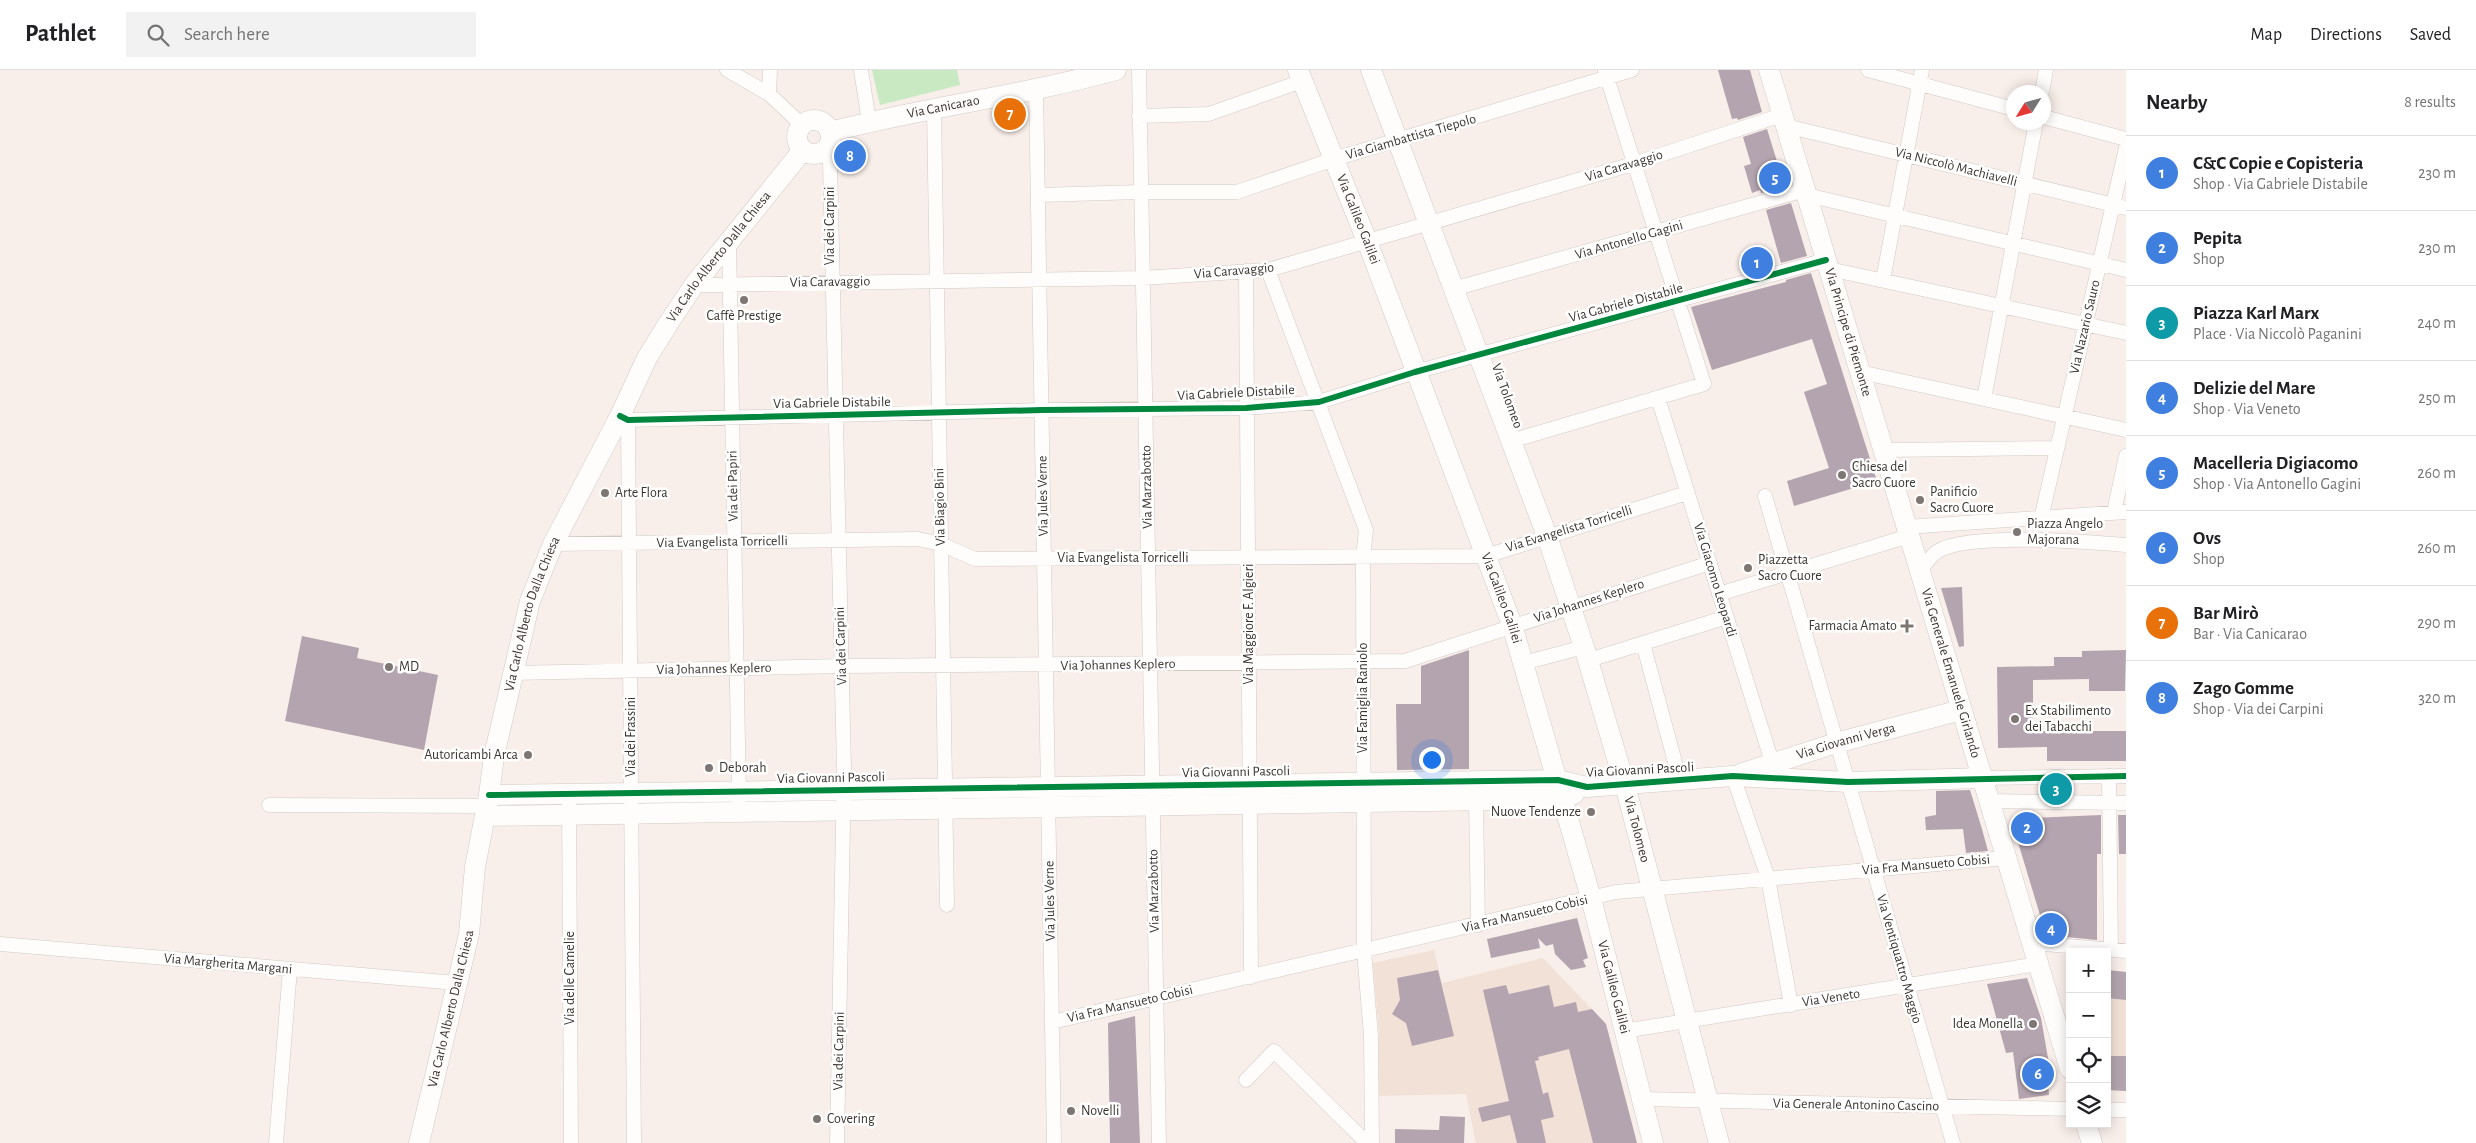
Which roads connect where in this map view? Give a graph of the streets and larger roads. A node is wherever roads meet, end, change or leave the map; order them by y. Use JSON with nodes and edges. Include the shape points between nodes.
{"nodes":[{"id":1,"x":727,"y":70,"type":"edge"},
{"id":2,"x":770,"y":70,"type":"edge"},
{"id":3,"x":861,"y":70,"type":"edge"},
{"id":4,"x":1116,"y":70,"type":"edge"},
{"id":5,"x":1138,"y":70,"type":"edge"},
{"id":6,"x":1371,"y":70,"type":"edge"},
{"id":7,"x":1632,"y":70,"type":"edge"},
{"id":8,"x":1769,"y":70,"type":"edge"},
{"id":9,"x":1868,"y":70,"type":"edge"},
{"id":10,"x":2046,"y":70,"type":"edge"},
{"id":11,"x":1606,"y":74,"type":"edge"},
{"id":12,"x":1300,"y":75,"type":"edge"},
{"id":13,"x":1921,"y":77,"type":"edge"},
{"id":14,"x":2043,"y":85,"type":"edge"},
{"id":15,"x":1036,"y":89,"type":"junction"},
{"id":16,"x":769,"y":94,"type":"junction"},
{"id":17,"x":2006,"y":106,"type":"edge"},
{"id":18,"x":934,"y":109,"type":"junction"},
{"id":19,"x":1139,"y":116,"type":"junction"},
{"id":20,"x":2051,"y":119,"type":"edge"},
{"id":21,"x":1784,"y":120,"type":"junction"},
{"id":22,"x":869,"y":122,"type":"junction"},
{"id":23,"x":801,"y":124,"type":"junction"},
{"id":24,"x":2035,"y":130,"type":"edge"},
{"id":25,"x":2126,"y":139,"type":"edge"},
{"id":26,"x":827,"y":141,"type":"junction"},
{"id":27,"x":1398,"y":141,"type":"junction"},
{"id":28,"x":2126,"y":148,"type":"edge"},
{"id":29,"x":803,"y":150,"type":"junction"},
{"id":30,"x":1906,"y":155,"type":"junction"},
{"id":31,"x":1334,"y":159,"type":"junction"},
{"id":32,"x":1634,"y":164,"type":"junction"},
{"id":33,"x":2025,"y":184,"type":"junction"},
{"id":34,"x":1141,"y":192,"type":"junction"},
{"id":35,"x":1806,"y":193,"type":"junction"},
{"id":36,"x":1038,"y":195,"type":"junction"},
{"id":37,"x":2119,"y":207,"type":"edge"},
{"id":38,"x":1895,"y":216,"type":"junction"},
{"id":39,"x":1428,"y":224,"type":"junction"},
{"id":40,"x":1655,"y":232,"type":"junction"},
{"id":41,"x":729,"y":241,"type":"junction"},
{"id":42,"x":1367,"y":241,"type":"junction"},
{"id":43,"x":2013,"y":244,"type":"junction"},
{"id":44,"x":1827,"y":264,"type":"junction"},
{"id":45,"x":2099,"y":264,"type":"junction"},
{"id":46,"x":1268,"y":270,"type":"junction"},
{"id":47,"x":2126,"y":270,"type":"edge"},
{"id":48,"x":1246,"y":272,"type":"junction"},
{"id":49,"x":1142,"y":278,"type":"junction"},
{"id":50,"x":936,"y":280,"type":"junction"},
{"id":51,"x":1038,"y":280,"type":"junction"},
{"id":52,"x":1883,"y":280,"type":"junction"},
{"id":53,"x":831,"y":283,"type":"junction"},
{"id":54,"x":730,"y":284,"type":"junction"},
{"id":55,"x":694,"y":286,"type":"junction"},
{"id":56,"x":1453,"y":289,"type":"junction"},
{"id":57,"x":1678,"y":302,"type":"junction"},
{"id":58,"x":2002,"y":306,"type":"junction"},
{"id":59,"x":2086,"y":324,"type":"junction"},
{"id":60,"x":2126,"y":333,"type":"edge"},
{"id":61,"x":1478,"y":355,"type":"junction"},
{"id":62,"x":1415,"y":372,"type":"junction"},
{"id":63,"x":1860,"y":372,"type":"junction"},
{"id":64,"x":1658,"y":398,"type":"junction"},
{"id":65,"x":1984,"y":399,"type":"junction"},
{"id":66,"x":1319,"y":402,"type":"junction"},
{"id":67,"x":1246,"y":408,"type":"junction"},
{"id":68,"x":1042,"y":410,"type":"junction"},
{"id":69,"x":1146,"y":410,"type":"junction"},
{"id":70,"x":939,"y":413,"type":"junction"},
{"id":71,"x":834,"y":415,"type":"junction"},
{"id":72,"x":2065,"y":416,"type":"junction"},
{"id":73,"x":732,"y":417,"type":"junction"},
{"id":74,"x":624,"y":418,"type":"junction"},
{"id":75,"x":2126,"y":430,"type":"edge"},
{"id":76,"x":1510,"y":441,"type":"junction"},
{"id":77,"x":2057,"y":448,"type":"junction"},
{"id":78,"x":1883,"y":450,"type":"junction"},
{"id":79,"x":2126,"y":456,"type":"edge"},
{"id":80,"x":1687,"y":492,"type":"junction"},
{"id":81,"x":1765,"y":496,"type":"dead end"},
{"id":82,"x":2119,"y":508,"type":"edge"},
{"id":83,"x":2043,"y":512,"type":"junction"},
{"id":84,"x":1908,"y":532,"type":"junction"},
{"id":85,"x":1547,"y":536,"type":"junction"},
{"id":86,"x":838,"y":540,"type":"junction"},
{"id":87,"x":734,"y":542,"type":"junction"},
{"id":88,"x":629,"y":543,"type":"junction"},
{"id":89,"x":553,"y":544,"type":"junction"},
{"id":90,"x":941,"y":544,"type":"junction"},
{"id":91,"x":2126,"y":545,"type":"edge"},
{"id":92,"x":1486,"y":556,"type":"junction"},
{"id":93,"x":1363,"y":557,"type":"junction"},
{"id":94,"x":1044,"y":558,"type":"junction"},
{"id":95,"x":1248,"y":558,"type":"junction"},
{"id":96,"x":1148,"y":559,"type":"junction"},
{"id":97,"x":1710,"y":563,"type":"junction"},
{"id":98,"x":1920,"y":571,"type":"junction"},
{"id":99,"x":1787,"y":573,"type":"junction"},
{"id":100,"x":1719,"y":594,"type":"junction"},
{"id":101,"x":1571,"y":607,"type":"junction"},
{"id":102,"x":1727,"y":617,"type":"junction"},
{"id":103,"x":1512,"y":625,"type":"junction"},
{"id":104,"x":1643,"y":643,"type":"junction"},
{"id":105,"x":1586,"y":653,"type":"junction"},
{"id":106,"x":1363,"y":661,"type":"junction"},
{"id":107,"x":1250,"y":663,"type":"junction"},
{"id":108,"x":1523,"y":663,"type":"junction"},
{"id":109,"x":1150,"y":664,"type":"junction"},
{"id":110,"x":842,"y":666,"type":"junction"},
{"id":111,"x":943,"y":666,"type":"junction"},
{"id":112,"x":1047,"y":666,"type":"junction"},
{"id":113,"x":737,"y":668,"type":"junction"},
{"id":114,"x":630,"y":670,"type":"junction"},
{"id":115,"x":512,"y":674,"type":"junction"},
{"id":116,"x":1961,"y":710,"type":"junction"},
{"id":117,"x":1836,"y":743,"type":"junction"},
{"id":118,"x":1792,"y":756,"type":"junction"},
{"id":119,"x":1772,"y":762,"type":"junction"},
{"id":120,"x":1733,"y":776,"type":"junction"},
{"id":121,"x":2109,"y":776,"type":"junction"},
{"id":122,"x":2126,"y":776,"type":"edge"},
{"id":123,"x":1982,"y":778,"type":"junction"},
{"id":124,"x":1801,"y":780,"type":"junction"},
{"id":125,"x":1680,"y":781,"type":"junction"},
{"id":126,"x":1848,"y":782,"type":"junction"},
{"id":127,"x":1625,"y":785,"type":"junction"},
{"id":128,"x":1561,"y":790,"type":"junction"},
{"id":129,"x":1363,"y":793,"type":"junction"},
{"id":130,"x":1250,"y":794,"type":"junction"},
{"id":131,"x":1152,"y":796,"type":"junction"},
{"id":132,"x":1048,"y":797,"type":"junction"},
{"id":133,"x":945,"y":799,"type":"junction"},
{"id":134,"x":844,"y":800,"type":"junction"},
{"id":135,"x":1476,"y":801,"type":"junction"},
{"id":136,"x":1989,"y":801,"type":"junction"},
{"id":137,"x":739,"y":802,"type":"junction"},
{"id":138,"x":631,"y":803,"type":"junction"},
{"id":139,"x":2126,"y":803,"type":"edge"},
{"id":140,"x":569,"y":804,"type":"junction"},
{"id":141,"x":269,"y":805,"type":"dead end"},
{"id":142,"x":487,"y":806,"type":"junction"},
{"id":143,"x":2109,"y":809,"type":"junction"},
{"id":144,"x":2006,"y":858,"type":"junction"},
{"id":145,"x":1873,"y":870,"type":"junction"},
{"id":146,"x":1768,"y":878,"type":"junction"},
{"id":147,"x":1652,"y":888,"type":"junction"},
{"id":148,"x":1591,"y":898,"type":"junction"},
{"id":149,"x":947,"y":905,"type":"dead end"},
{"id":150,"x":1478,"y":925,"type":"junction"},
{"id":151,"x":2032,"y":943,"type":"junction"},
{"id":152,"x":0,"y":944,"type":"edge"},
{"id":153,"x":2112,"y":950,"type":"junction"},
{"id":154,"x":1364,"y":951,"type":"junction"},
{"id":155,"x":2126,"y":951,"type":"edge"},
{"id":156,"x":2038,"y":964,"type":"junction"},
{"id":157,"x":290,"y":969,"type":"junction"},
{"id":158,"x":1251,"y":977,"type":"junction"},
{"id":159,"x":457,"y":983,"type":"junction"},
{"id":160,"x":1907,"y":986,"type":"junction"},
{"id":161,"x":1156,"y":998,"type":"junction"},
{"id":162,"x":1791,"y":1005,"type":"junction"},
{"id":163,"x":1052,"y":1022,"type":"junction"},
{"id":164,"x":1687,"y":1022,"type":"junction"},
{"id":165,"x":1624,"y":1031,"type":"junction"},
{"id":166,"x":2066,"y":1056,"type":"edge"},
{"id":167,"x":1246,"y":1080,"type":"dead end"},
{"id":168,"x":1642,"y":1099,"type":"junction"},
{"id":169,"x":1708,"y":1101,"type":"junction"},
{"id":170,"x":1943,"y":1106,"type":"junction"},
{"id":171,"x":2066,"y":1109,"type":"edge"},
{"id":172,"x":2111,"y":1110,"type":"edge"},
{"id":173,"x":2126,"y":1110,"type":"edge"},
{"id":174,"x":2087,"y":1128,"type":"edge"},
{"id":175,"x":276,"y":1143,"type":"edge"},
{"id":176,"x":419,"y":1143,"type":"edge"},
{"id":177,"x":571,"y":1143,"type":"edge"},
{"id":178,"x":634,"y":1143,"type":"edge"},
{"id":179,"x":837,"y":1143,"type":"edge"},
{"id":180,"x":1054,"y":1143,"type":"edge"},
{"id":181,"x":1159,"y":1143,"type":"edge"},
{"id":182,"x":1367,"y":1143,"type":"edge"},
{"id":183,"x":1372,"y":1143,"type":"edge"},
{"id":184,"x":1653,"y":1143,"type":"edge"},
{"id":185,"x":1719,"y":1143,"type":"edge"},
{"id":186,"x":1953,"y":1143,"type":"edge"},
{"id":187,"x":2092,"y":1143,"type":"edge"}],
"edges":[{"from":1,"to":16,"type":"street"},
{"from":2,"to":16,"type":"street"},
{"from":3,"to":22,"type":"street"},
{"from":4,"to":15,"type":"street","name":"Via Canicarao"},
{"from":5,"to":19,"type":"street","name":"Via Marzabotto"},
{"from":6,"to":27,"type":"street","name":"Via Tolomeo"},
{"from":7,"to":11,"type":"street","name":"Via Giambattista Tiepolo"},
{"from":8,"to":21,"type":"street","name":"Via Principe di Piemonte"},
{"from":9,"to":13,"type":"street"},
{"from":10,"to":14,"type":"street"},
{"from":11,"to":27,"type":"street","name":"Via Giambattista Tiepolo"},
{"from":11,"to":32,"type":"street"},
{"from":12,"to":19,"type":"street","via":[[1209,114]]},
{"from":12,"to":31,"type":"street","name":"Via Galileo Galilei"},
{"from":13,"to":17,"type":"street"},
{"from":13,"to":30,"type":"street"},
{"from":15,"to":18,"type":"street","name":"Via Canicarao"},
{"from":15,"to":36,"type":"street","name":"Via Jules Verne"},
{"from":16,"to":23,"type":"street"},
{"from":18,"to":22,"type":"street","name":"Via Canicarao"},
{"from":18,"to":50,"type":"street","name":"Via Biagio Bini"},
{"from":19,"to":34,"type":"street","name":"Via Marzabotto"},
{"from":20,"to":25,"type":"street"},
{"from":21,"to":30,"type":"street","name":"Via Niccolò Machiavelli"},
{"from":21,"to":32,"type":"street","name":"Via Caravaggio"},
{"from":21,"to":35,"type":"street","name":"Via Principe di Piemonte"},
{"from":22,"to":26,"type":"street","name":"Via Canicarao"},
{"from":23,"to":26,"type":"street","via":[[814,119],[821,121]]},
{"from":23,"to":29,"type":"street","via":[[796,138]]},
{"from":24,"to":33,"type":"street"},
{"from":26,"to":29,"type":"street","via":[[809,153]]},
{"from":26,"to":53,"type":"street","name":"Via dei Carpini"},
{"from":27,"to":31,"type":"street","name":"Via Giambattista Tiepolo"},
{"from":27,"to":39,"type":"street","name":"Via Tolomeo"},
{"from":28,"to":37,"type":"street","name":"Via Nazario Sauro"},
{"from":29,"to":41,"type":"street","name":"Via Carlo Alberto Dalla Chiesa"},
{"from":30,"to":33,"type":"street","name":"Via Niccolò Machiavelli"},
{"from":30,"to":38,"type":"street"},
{"from":31,"to":34,"type":"street","name":"Via Giambattista Tiepolo","via":[[1237,192]]},
{"from":31,"to":42,"type":"street","name":"Via Galileo Galilei"},
{"from":32,"to":39,"type":"street","name":"Via Caravaggio"},
{"from":32,"to":40,"type":"street"},
{"from":33,"to":37,"type":"street","name":"Via Niccolò Machiavelli"},
{"from":33,"to":43,"type":"street"},
{"from":34,"to":36,"type":"street","name":"Via Giambattista Tiepolo"},
{"from":34,"to":49,"type":"street","name":"Via Marzabotto"},
{"from":35,"to":38,"type":"street"},
{"from":35,"to":40,"type":"street","name":"Via Antonello Gagini"},
{"from":35,"to":44,"type":"street","name":"Via Principe di Piemonte"},
{"from":36,"to":51,"type":"street","name":"Via Jules Verne"},
{"from":37,"to":45,"type":"street","name":"Via Nazario Sauro"},
{"from":38,"to":43,"type":"street"},
{"from":38,"to":52,"type":"street"},
{"from":39,"to":42,"type":"street","name":"Via Caravaggio"},
{"from":39,"to":56,"type":"street","name":"Via Tolomeo"},
{"from":40,"to":56,"type":"street","name":"Via Antonello Gagini"},
{"from":40,"to":57,"type":"street"},
{"from":41,"to":54,"type":"street","name":"Via dei Papiri"},
{"from":41,"to":55,"type":"street","name":"Via Carlo Alberto Dalla Chiesa"},
{"from":42,"to":46,"type":"street","name":"Via Caravaggio"},
{"from":42,"to":62,"type":"street","name":"Via Galileo Galilei"},
{"from":43,"to":45,"type":"street"},
{"from":43,"to":58,"type":"street"},
{"from":44,"to":52,"type":"street"},
{"from":44,"to":57,"type":"street","name":"Via Gabriele Distabile"},
{"from":44,"to":63,"type":"street","name":"Via Principe di Piemonte"},
{"from":45,"to":47,"type":"street"},
{"from":45,"to":59,"type":"street","name":"Via Nazario Sauro"},
{"from":46,"to":48,"type":"street","name":"Via Caravaggio"},
{"from":46,"to":66,"type":"street","name":"Via Famiglia Raniolo"},
{"from":48,"to":49,"type":"street","name":"Via Caravaggio"},
{"from":48,"to":67,"type":"street","name":"Via Maggiore F. Algieri"},
{"from":49,"to":51,"type":"street","name":"Via Caravaggio"},
{"from":49,"to":69,"type":"street","name":"Via Marzabotto"},
{"from":50,"to":51,"type":"street","name":"Via Caravaggio"},
{"from":50,"to":53,"type":"street","name":"Via Caravaggio"},
{"from":50,"to":70,"type":"street","name":"Via Biagio Bini"},
{"from":51,"to":68,"type":"street","name":"Via Jules Verne"},
{"from":52,"to":58,"type":"street"},
{"from":53,"to":54,"type":"street","name":"Via Caravaggio"},
{"from":53,"to":71,"type":"street","name":"Via dei Carpini"},
{"from":54,"to":55,"type":"street","name":"Via Caravaggio"},
{"from":54,"to":73,"type":"street","name":"Via dei Papiri"},
{"from":55,"to":74,"type":"street","name":"Via Carlo Alberto Dalla Chiesa","via":[[647,358]]},
{"from":56,"to":61,"type":"street","name":"Via Tolomeo"},
{"from":57,"to":61,"type":"street","name":"Via Gabriele Distabile"},
{"from":57,"to":64,"type":"street","via":[[1704,384]]},
{"from":58,"to":59,"type":"street"},
{"from":58,"to":65,"type":"street"},
{"from":59,"to":60,"type":"street"},
{"from":59,"to":72,"type":"street","name":"Via Nazario Sauro"},
{"from":61,"to":62,"type":"street","name":"Via Gabriele Distabile"},
{"from":61,"to":76,"type":"street","name":"Via Tolomeo"},
{"from":62,"to":66,"type":"street","name":"Via Gabriele Distabile"},
{"from":62,"to":92,"type":"street","name":"Via Galileo Galilei"},
{"from":63,"to":65,"type":"street"},
{"from":63,"to":78,"type":"street","name":"Via Principe di Piemonte"},
{"from":64,"to":76,"type":"street"},
{"from":64,"to":80,"type":"street","name":"Via Giacomo Leopardi"},
{"from":65,"to":72,"type":"street"},
{"from":66,"to":67,"type":"street","name":"Via Gabriele Distabile"},
{"from":66,"to":93,"type":"street","name":"Via Famiglia Raniolo","via":[[1366,530]]},
{"from":67,"to":69,"type":"street","name":"Via Gabriele Distabile"},
{"from":67,"to":95,"type":"street","name":"Via Maggiore F. Algieri"},
{"from":68,"to":69,"type":"street","name":"Via Gabriele Distabile"},
{"from":68,"to":70,"type":"street","name":"Via Gabriele Distabile"},
{"from":68,"to":94,"type":"street","name":"Via Jules Verne"},
{"from":69,"to":96,"type":"street","name":"Via Marzabotto"},
{"from":70,"to":71,"type":"street","name":"Via Gabriele Distabile"},
{"from":70,"to":90,"type":"street","name":"Via Biagio Bini"},
{"from":71,"to":73,"type":"street","name":"Via Gabriele Distabile"},
{"from":71,"to":86,"type":"street","name":"Via dei Carpini"},
{"from":72,"to":75,"type":"street"},
{"from":72,"to":77,"type":"street","name":"Via Nazario Sauro"},
{"from":73,"to":74,"type":"street","name":"Via Gabriele Distabile"},
{"from":73,"to":87,"type":"street","name":"Via dei Papiri"},
{"from":74,"to":88,"type":"street","name":"Via dei Frassini"},
{"from":74,"to":89,"type":"street","name":"Via Carlo Alberto Dalla Chiesa"},
{"from":76,"to":85,"type":"street","name":"Via Tolomeo"},
{"from":77,"to":78,"type":"street"},
{"from":77,"to":83,"type":"street","name":"Via Nazario Sauro"},
{"from":78,"to":84,"type":"street","name":"Via Principe di Piemonte"},
{"from":79,"to":82,"type":"street"},
{"from":80,"to":85,"type":"street","name":"Via Evangelista Torricelli"},
{"from":80,"to":97,"type":"street","name":"Via Giacomo Leopardi"},
{"from":81,"to":99,"type":"street","name":"Via Ventiquattro Maggio"},
{"from":82,"to":83,"type":"street"},
{"from":83,"to":84,"type":"street"},
{"from":84,"to":98,"type":"street","name":"Via Generale Emanuele Girlando"},
{"from":84,"to":99,"type":"street"},
{"from":85,"to":92,"type":"street","name":"Via Evangelista Torricelli"},
{"from":85,"to":101,"type":"street","name":"Via Tolomeo"},
{"from":86,"to":87,"type":"street","name":"Via Evangelista Torricelli"},
{"from":86,"to":90,"type":"street","name":"Via Evangelista Torricelli","via":[[918,539]]},
{"from":86,"to":110,"type":"street","name":"Via dei Carpini"},
{"from":87,"to":88,"type":"street","name":"Via Evangelista Torricelli"},
{"from":87,"to":113,"type":"street","name":"Via dei Papiri"},
{"from":88,"to":89,"type":"street","name":"Via Evangelista Torricelli"},
{"from":88,"to":114,"type":"street","name":"Via dei Frassini"},
{"from":89,"to":115,"type":"street","name":"Via Carlo Alberto Dalla Chiesa","via":[[530,601]]},
{"from":90,"to":94,"type":"street","name":"Via Evangelista Torricelli","via":[[975,559]]},
{"from":90,"to":111,"type":"street","name":"Via Biagio Bini"},
{"from":91,"to":98,"type":"street","via":[[1973,541],[1937,551]]},
{"from":92,"to":93,"type":"street","name":"Via Evangelista Torricelli"},
{"from":92,"to":103,"type":"street","name":"Via Galileo Galilei"},
{"from":93,"to":95,"type":"street","name":"Via Evangelista Torricelli"},
{"from":93,"to":106,"type":"street","name":"Via Famiglia Raniolo"},
{"from":94,"to":96,"type":"street","name":"Via Evangelista Torricelli"},
{"from":94,"to":112,"type":"street","name":"Via Jules Verne"},
{"from":95,"to":96,"type":"street","name":"Via Evangelista Torricelli"},
{"from":95,"to":107,"type":"street","name":"Via Maggiore F. Algieri"},
{"from":96,"to":109,"type":"street","name":"Via Marzabotto"},
{"from":97,"to":100,"type":"street","name":"Via Giacomo Leopardi"},
{"from":97,"to":101,"type":"street","name":"Via Johannes Keplero"},
{"from":98,"to":116,"type":"street","name":"Via Generale Emanuele Girlando"},
{"from":99,"to":100,"type":"street"},
{"from":99,"to":117,"type":"street","name":"Via Ventiquattro Maggio"},
{"from":100,"to":102,"type":"street","name":"Via Giacomo Leopardi"},
{"from":101,"to":103,"type":"street","name":"Via Johannes Keplero"},
{"from":101,"to":105,"type":"street","name":"Via Tolomeo"},
{"from":102,"to":104,"type":"street"},
{"from":102,"to":119,"type":"street","name":"Via Giacomo Leopardi"},
{"from":103,"to":106,"type":"street","name":"Via Johannes Keplero","via":[[1405,661]]},
{"from":103,"to":108,"type":"street","name":"Via Galileo Galilei"},
{"from":104,"to":105,"type":"street"},
{"from":104,"to":125,"type":"street"},
{"from":105,"to":108,"type":"street"},
{"from":105,"to":127,"type":"street","name":"Via Tolomeo"},
{"from":106,"to":107,"type":"street","name":"Via Johannes Keplero"},
{"from":106,"to":129,"type":"street","name":"Via Famiglia Raniolo"},
{"from":107,"to":109,"type":"street","name":"Via Johannes Keplero"},
{"from":107,"to":130,"type":"street","name":"Via Maggiore F. Algieri"},
{"from":108,"to":128,"type":"street","name":"Via Galileo Galilei"},
{"from":109,"to":112,"type":"street","name":"Via Johannes Keplero"},
{"from":109,"to":131,"type":"street","name":"Via Marzabotto"},
{"from":110,"to":111,"type":"street","name":"Via Johannes Keplero"},
{"from":110,"to":113,"type":"street","name":"Via Johannes Keplero"},
{"from":110,"to":134,"type":"street","name":"Via dei Carpini"},
{"from":111,"to":112,"type":"street","name":"Via Johannes Keplero"},
{"from":111,"to":133,"type":"street","name":"Via Biagio Bini"},
{"from":112,"to":132,"type":"street","name":"Via Jules Verne"},
{"from":113,"to":114,"type":"street","name":"Via Johannes Keplero"},
{"from":113,"to":137,"type":"street","name":"Via dei Papiri"},
{"from":114,"to":115,"type":"street","name":"Via Johannes Keplero"},
{"from":114,"to":138,"type":"street","name":"Via dei Frassini"},
{"from":115,"to":142,"type":"street","name":"Via Carlo Alberto Dalla Chiesa"},
{"from":116,"to":117,"type":"street","name":"Via Giovanni Verga"},
{"from":116,"to":123,"type":"street","name":"Via Generale Emanuele Girlando"},
{"from":117,"to":118,"type":"street","name":"Via Giovanni Verga"},
{"from":117,"to":126,"type":"street","name":"Via Ventiquattro Maggio"},
{"from":118,"to":119,"type":"street","name":"Via Giovanni Verga"},
{"from":118,"to":124,"type":"street"},
{"from":119,"to":120,"type":"street","name":"Via Giovanni Verga"},
{"from":120,"to":124,"type":"street","name":"Via Giovanni Pascoli"},
{"from":120,"to":125,"type":"street","name":"Via Giovanni Pascoli"},
{"from":120,"to":146,"type":"street"},
{"from":121,"to":122,"type":"street"},
{"from":121,"to":123,"type":"street"},
{"from":121,"to":143,"type":"street"},
{"from":123,"to":126,"type":"street","name":"Via Giovanni Pascoli"},
{"from":123,"to":136,"type":"street","name":"Via Generale Emanuele Girlando"},
{"from":124,"to":126,"type":"street","name":"Via Giovanni Pascoli"},
{"from":125,"to":127,"type":"street","name":"Via Giovanni Pascoli"},
{"from":126,"to":145,"type":"street","name":"Via Ventiquattro Maggio"},
{"from":127,"to":128,"type":"street","name":"Via Giovanni Pascoli"},
{"from":127,"to":147,"type":"street","name":"Via Tolomeo"},
{"from":128,"to":129,"type":"street","name":"Via Giovanni Pascoli"},
{"from":128,"to":135,"type":"street","name":"Via Giovanni Pascoli"},
{"from":128,"to":148,"type":"street","name":"Via Galileo Galilei"},
{"from":129,"to":130,"type":"street","name":"Via Giovanni Pascoli"},
{"from":129,"to":135,"type":"street","name":"Via Giovanni Pascoli"},
{"from":129,"to":154,"type":"street","name":"Via Famiglia Raniolo"},
{"from":130,"to":131,"type":"street","name":"Via Giovanni Pascoli"},
{"from":130,"to":158,"type":"street","name":"Via Maggiore F. Algieri"},
{"from":131,"to":132,"type":"street","name":"Via Giovanni Pascoli"},
{"from":131,"to":161,"type":"street","name":"Via Marzabotto"},
{"from":132,"to":133,"type":"street","name":"Via Giovanni Pascoli"},
{"from":132,"to":163,"type":"street","name":"Via Jules Verne"},
{"from":133,"to":134,"type":"street","name":"Via Giovanni Pascoli"},
{"from":133,"to":149,"type":"street","name":"Via Biagio Bini"},
{"from":134,"to":137,"type":"street","name":"Via Giovanni Pascoli"},
{"from":134,"to":179,"type":"street","name":"Via dei Carpini"},
{"from":135,"to":150,"type":"street"},
{"from":136,"to":143,"type":"street"},
{"from":136,"to":144,"type":"street","name":"Via Generale Emanuele Girlando"},
{"from":137,"to":138,"type":"street","name":"Via Giovanni Pascoli"},
{"from":138,"to":140,"type":"street","name":"Via Giovanni Pascoli"},
{"from":138,"to":178,"type":"street","name":"Via dei Frassini"},
{"from":139,"to":143,"type":"street"},
{"from":140,"to":142,"type":"street","name":"Via Giovanni Pascoli"},
{"from":140,"to":177,"type":"street","name":"Via delle Camelie"},
{"from":141,"to":142,"type":"street"},
{"from":142,"to":159,"type":"street","name":"Via Carlo Alberto Dalla Chiesa","via":[[475,867],[468,934]]},
{"from":143,"to":153,"type":"street"},
{"from":144,"to":145,"type":"street","name":"Via Fra Mansueto Cobisi"},
{"from":144,"to":151,"type":"street","name":"Via Generale Emanuele Girlando"},
{"from":145,"to":146,"type":"street","name":"Via Fra Mansueto Cobisi"},
{"from":145,"to":160,"type":"street","name":"Via Ventiquattro Maggio"},
{"from":146,"to":147,"type":"street","name":"Via Fra Mansueto Cobisi"},
{"from":146,"to":162,"type":"street"},
{"from":147,"to":148,"type":"street","name":"Via Fra Mansueto Cobisi"},
{"from":147,"to":164,"type":"street","name":"Via Tolomeo"},
{"from":148,"to":150,"type":"street","name":"Via Fra Mansueto Cobisi"},
{"from":148,"to":165,"type":"street","name":"Via Galileo Galilei"},
{"from":150,"to":154,"type":"street","name":"Via Fra Mansueto Cobisi"},
{"from":151,"to":153,"type":"street"},
{"from":151,"to":156,"type":"street","name":"Via Generale Emanuele Girlando"},
{"from":152,"to":157,"type":"street","name":"Via Margherita Margani"},
{"from":153,"to":155,"type":"street"},
{"from":154,"to":158,"type":"street","name":"Via Fra Mansueto Cobisi"},
{"from":154,"to":183,"type":"street","name":"Via Famiglia Raniolo","via":[[1371,1036]]},
{"from":156,"to":160,"type":"street","name":"Via Veneto"},
{"from":156,"to":166,"type":"street","name":"Via Generale Emanuele Girlando"},
{"from":157,"to":159,"type":"street","name":"Via Margherita Margani"},
{"from":157,"to":175,"type":"street"},
{"from":158,"to":161,"type":"street","name":"Via Fra Mansueto Cobisi"},
{"from":159,"to":176,"type":"street","name":"Via Carlo Alberto Dalla Chiesa"},
{"from":160,"to":162,"type":"street","name":"Via Veneto"},
{"from":160,"to":170,"type":"street","name":"Via Ventiquattro Maggio"},
{"from":161,"to":163,"type":"street","name":"Via Fra Mansueto Cobisi"},
{"from":161,"to":181,"type":"street","name":"Via Marzabotto"},
{"from":162,"to":164,"type":"street","name":"Via Veneto"},
{"from":163,"to":180,"type":"street","name":"Via Jules Verne"},
{"from":164,"to":165,"type":"street","name":"Via Veneto"},
{"from":164,"to":169,"type":"street","name":"Via Tolomeo"},
{"from":165,"to":168,"type":"street","name":"Via Galileo Galilei"},
{"from":167,"to":182,"type":"street","via":[[1274,1051]]},
{"from":168,"to":169,"type":"street","name":"Via Generale Antonino Cascino"},
{"from":168,"to":184,"type":"street","name":"Via Galileo Galilei"},
{"from":169,"to":170,"type":"street","name":"Via Generale Antonino Cascino"},
{"from":169,"to":185,"type":"street","name":"Via Tolomeo"},
{"from":170,"to":171,"type":"street","name":"Via Generale Antonino Cascino"},
{"from":170,"to":186,"type":"street","name":"Via Ventiquattro Maggio"},
{"from":172,"to":173,"type":"street"},
{"from":174,"to":187,"type":"street"}]}
